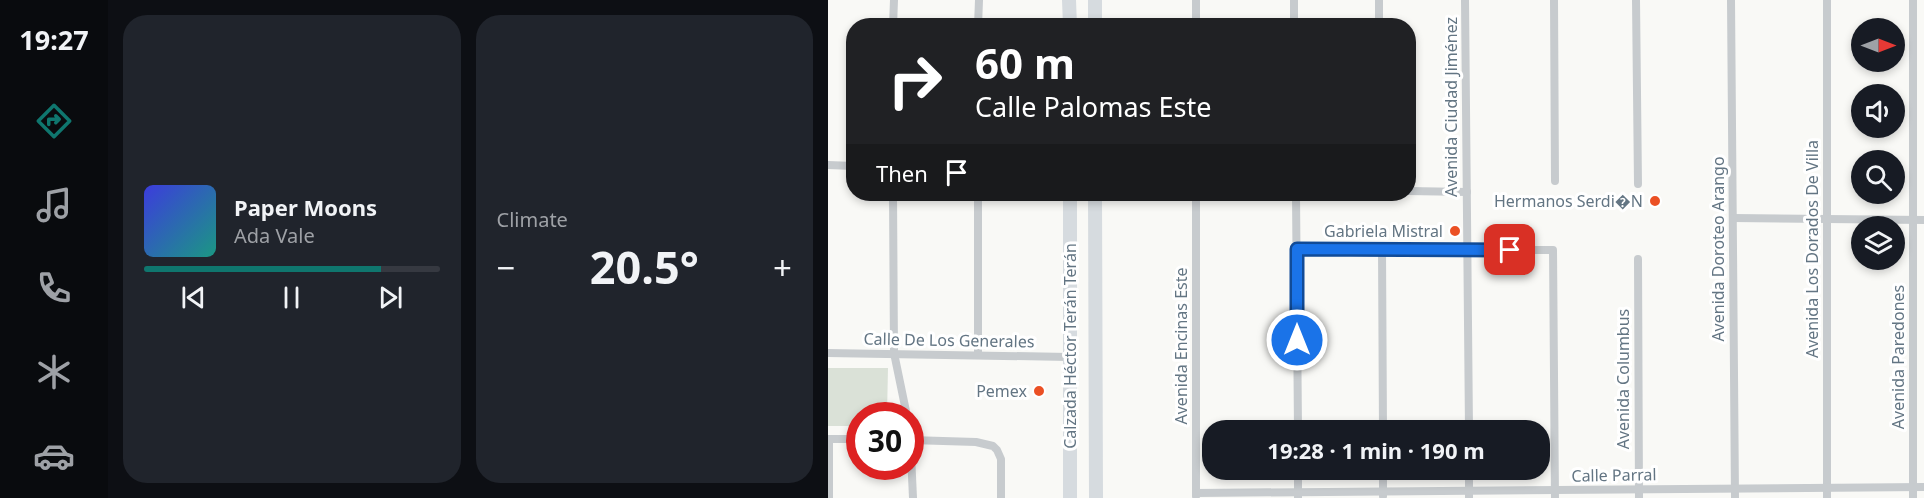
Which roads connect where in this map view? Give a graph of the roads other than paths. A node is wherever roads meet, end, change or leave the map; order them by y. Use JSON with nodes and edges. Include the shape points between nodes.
{"nodes":[{"id":1,"x":894,"y":0,"type":"edge"},
{"id":2,"x":978,"y":0,"type":"edge"},
{"id":3,"x":1070,"y":0,"type":"edge"},
{"id":4,"x":1095,"y":0,"type":"edge"},
{"id":5,"x":1196,"y":0,"type":"edge"},
{"id":6,"x":1294,"y":0,"type":"edge"},
{"id":7,"x":1379,"y":0,"type":"edge"},
{"id":8,"x":1465,"y":0,"type":"edge"},
{"id":9,"x":1554,"y":0,"type":"edge"},
{"id":10,"x":1636,"y":0,"type":"edge"},
{"id":11,"x":1731,"y":0,"type":"edge"},
{"id":12,"x":1827,"y":0,"type":"edge"},
{"id":13,"x":1913,"y":0,"type":"edge"},
{"id":14,"x":893,"y":18,"type":"edge"},
{"id":15,"x":978,"y":18,"type":"edge"},
{"id":16,"x":1070,"y":18,"type":"edge"},
{"id":17,"x":1095,"y":18,"type":"edge"},
{"id":18,"x":1196,"y":18,"type":"edge"},
{"id":19,"x":1294,"y":18,"type":"edge"},
{"id":20,"x":1379,"y":18,"type":"edge"},
{"id":21,"x":828,"y":165,"type":"edge"},
{"id":22,"x":846,"y":166,"type":"edge"},
{"id":23,"x":1555,"y":182,"type":"dead end"},
{"id":24,"x":1638,"y":184,"type":"dead end"},
{"id":25,"x":1416,"y":192,"type":"edge"},
{"id":26,"x":1467,"y":192,"type":"junction"},
{"id":27,"x":893,"y":201,"type":"edge"},
{"id":28,"x":978,"y":201,"type":"edge"},
{"id":29,"x":1070,"y":201,"type":"edge"},
{"id":30,"x":1086,"y":201,"type":"edge"},
{"id":31,"x":1095,"y":201,"type":"edge"},
{"id":32,"x":1196,"y":201,"type":"edge"},
{"id":33,"x":1296,"y":201,"type":"edge"},
{"id":34,"x":1732,"y":218,"type":"junction"},
{"id":35,"x":1827,"y":219,"type":"junction"},
{"id":36,"x":1913,"y":220,"type":"junction"},
{"id":37,"x":1924,"y":220,"type":"edge"},
{"id":38,"x":1297,"y":249,"type":"junction"},
{"id":39,"x":1382,"y":250,"type":"junction"},
{"id":40,"x":1467,"y":250,"type":"junction"},
{"id":41,"x":1095,"y":255,"type":"junction"},
{"id":42,"x":1638,"y":259,"type":"dead end"},
{"id":43,"x":828,"y":353,"type":"edge"},
{"id":44,"x":894,"y":353,"type":"junction"},
{"id":45,"x":978,"y":355,"type":"junction"},
{"id":46,"x":1069,"y":357,"type":"junction"},
{"id":47,"x":904,"y":402,"type":"edge"},
{"id":48,"x":1298,"y":420,"type":"edge"},
{"id":49,"x":1383,"y":420,"type":"edge"},
{"id":50,"x":1469,"y":420,"type":"edge"},
{"id":51,"x":829,"y":439,"type":"edge"},
{"id":52,"x":846,"y":439,"type":"edge"},
{"id":53,"x":924,"y":439,"type":"edge"},
{"id":54,"x":912,"y":480,"type":"edge"},
{"id":55,"x":1298,"y":480,"type":"edge"},
{"id":56,"x":1913,"y":487,"type":"junction"},
{"id":57,"x":1924,"y":487,"type":"edge"},
{"id":58,"x":1827,"y":488,"type":"junction"},
{"id":59,"x":1639,"y":493,"type":"edge"},
{"id":60,"x":1735,"y":493,"type":"edge"},
{"id":61,"x":1196,"y":495,"type":"edge"},
{"id":62,"x":1383,"y":495,"type":"edge"},
{"id":63,"x":1469,"y":495,"type":"edge"},
{"id":64,"x":1555,"y":495,"type":"edge"},
{"id":65,"x":1298,"y":496,"type":"edge"},
{"id":66,"x":829,"y":498,"type":"edge"},
{"id":67,"x":913,"y":498,"type":"edge"},
{"id":68,"x":1001,"y":498,"type":"edge"},
{"id":69,"x":1070,"y":498,"type":"edge"},
{"id":70,"x":1096,"y":498,"type":"edge"},
{"id":71,"x":1827,"y":498,"type":"edge"},
{"id":72,"x":1913,"y":498,"type":"edge"}],
"edges":[{"from":1,"to":14,"type":"street"},
{"from":2,"to":15,"type":"street"},
{"from":3,"to":16,"type":"main road"},
{"from":4,"to":17,"type":"main road"},
{"from":5,"to":18,"type":"street"},
{"from":6,"to":19,"type":"street"},
{"from":7,"to":20,"type":"street"},
{"from":8,"to":26,"type":"street","name":"Avenida Ciudad Jiménez"},
{"from":9,"to":23,"type":"street"},
{"from":10,"to":24,"type":"street"},
{"from":11,"to":34,"type":"street","name":"Avenida Doroteo Arango"},
{"from":12,"to":35,"type":"street","name":"Avenida Los Dorados De Villa"},
{"from":13,"to":36,"type":"street","name":"Avenida Paredones"},
{"from":21,"to":22,"type":"street"},
{"from":25,"to":26,"type":"street"},
{"from":26,"to":40,"type":"street","name":"Avenida Ciudad Jiménez"},
{"from":27,"to":44,"type":"street"},
{"from":28,"to":45,"type":"street"},
{"from":29,"to":46,"type":"main road","name":"Calzada Héctor Terán Terán"},
{"from":30,"to":41,"type":"main road","via":[[1089,241]]},
{"from":31,"to":41,"type":"main road","name":"Calzada Héctor Terán Terán"},
{"from":32,"to":61,"type":"street","name":"Avenida Encinas Este"},
{"from":33,"to":38,"type":"street"},
{"from":34,"to":35,"type":"street"},
{"from":34,"to":60,"type":"street","name":"Avenida Doroteo Arango"},
{"from":35,"to":36,"type":"street"},
{"from":35,"to":58,"type":"street","name":"Avenida Los Dorados De Villa"},
{"from":36,"to":37,"type":"street"},
{"from":36,"to":56,"type":"street","name":"Avenida Paredones"},
{"from":38,"to":39,"type":"street"},
{"from":38,"to":48,"type":"street"},
{"from":39,"to":40,"type":"street"},
{"from":39,"to":49,"type":"street"},
{"from":40,"to":50,"type":"street","name":"Avenida Ciudad Jiménez"},
{"from":40,"to":64,"type":"street","via":[[1553,250]]},
{"from":41,"to":70,"type":"main road","name":"Calzada Héctor Terán Terán"},
{"from":42,"to":59,"type":"street","name":"Avenida Columbus"},
{"from":43,"to":44,"type":"street","name":"Calle De Los Generales"},
{"from":44,"to":45,"type":"street","name":"Calle De Los Generales"},
{"from":44,"to":47,"type":"street"},
{"from":45,"to":46,"type":"street","name":"Calle De Los Generales"},
{"from":46,"to":69,"type":"main road","name":"Calzada Héctor Terán Terán"},
{"from":51,"to":52,"type":"street"},
{"from":51,"to":66,"type":"street"},
{"from":53,"to":68,"type":"street","via":[[986,443],[997,450],[1001,459]]},
{"from":54,"to":67,"type":"street"},
{"from":55,"to":65,"type":"street"},
{"from":56,"to":57,"type":"street","name":"Calle Parral"},
{"from":56,"to":58,"type":"street","name":"Calle Parral"},
{"from":56,"to":72,"type":"street","name":"Avenida Paredones"},
{"from":58,"to":60,"type":"street","name":"Calle Parral"},
{"from":58,"to":71,"type":"street","name":"Avenida Los Dorados De Villa"},
{"from":59,"to":60,"type":"street","name":"Calle Parral"},
{"from":59,"to":64,"type":"street","name":"Calle Parral"},
{"from":61,"to":65,"type":"street","name":"Calle Parral"},
{"from":62,"to":63,"type":"street","name":"Calle Parral"},
{"from":62,"to":65,"type":"street","name":"Calle Parral"},
{"from":63,"to":64,"type":"street","name":"Calle Parral"}]}
